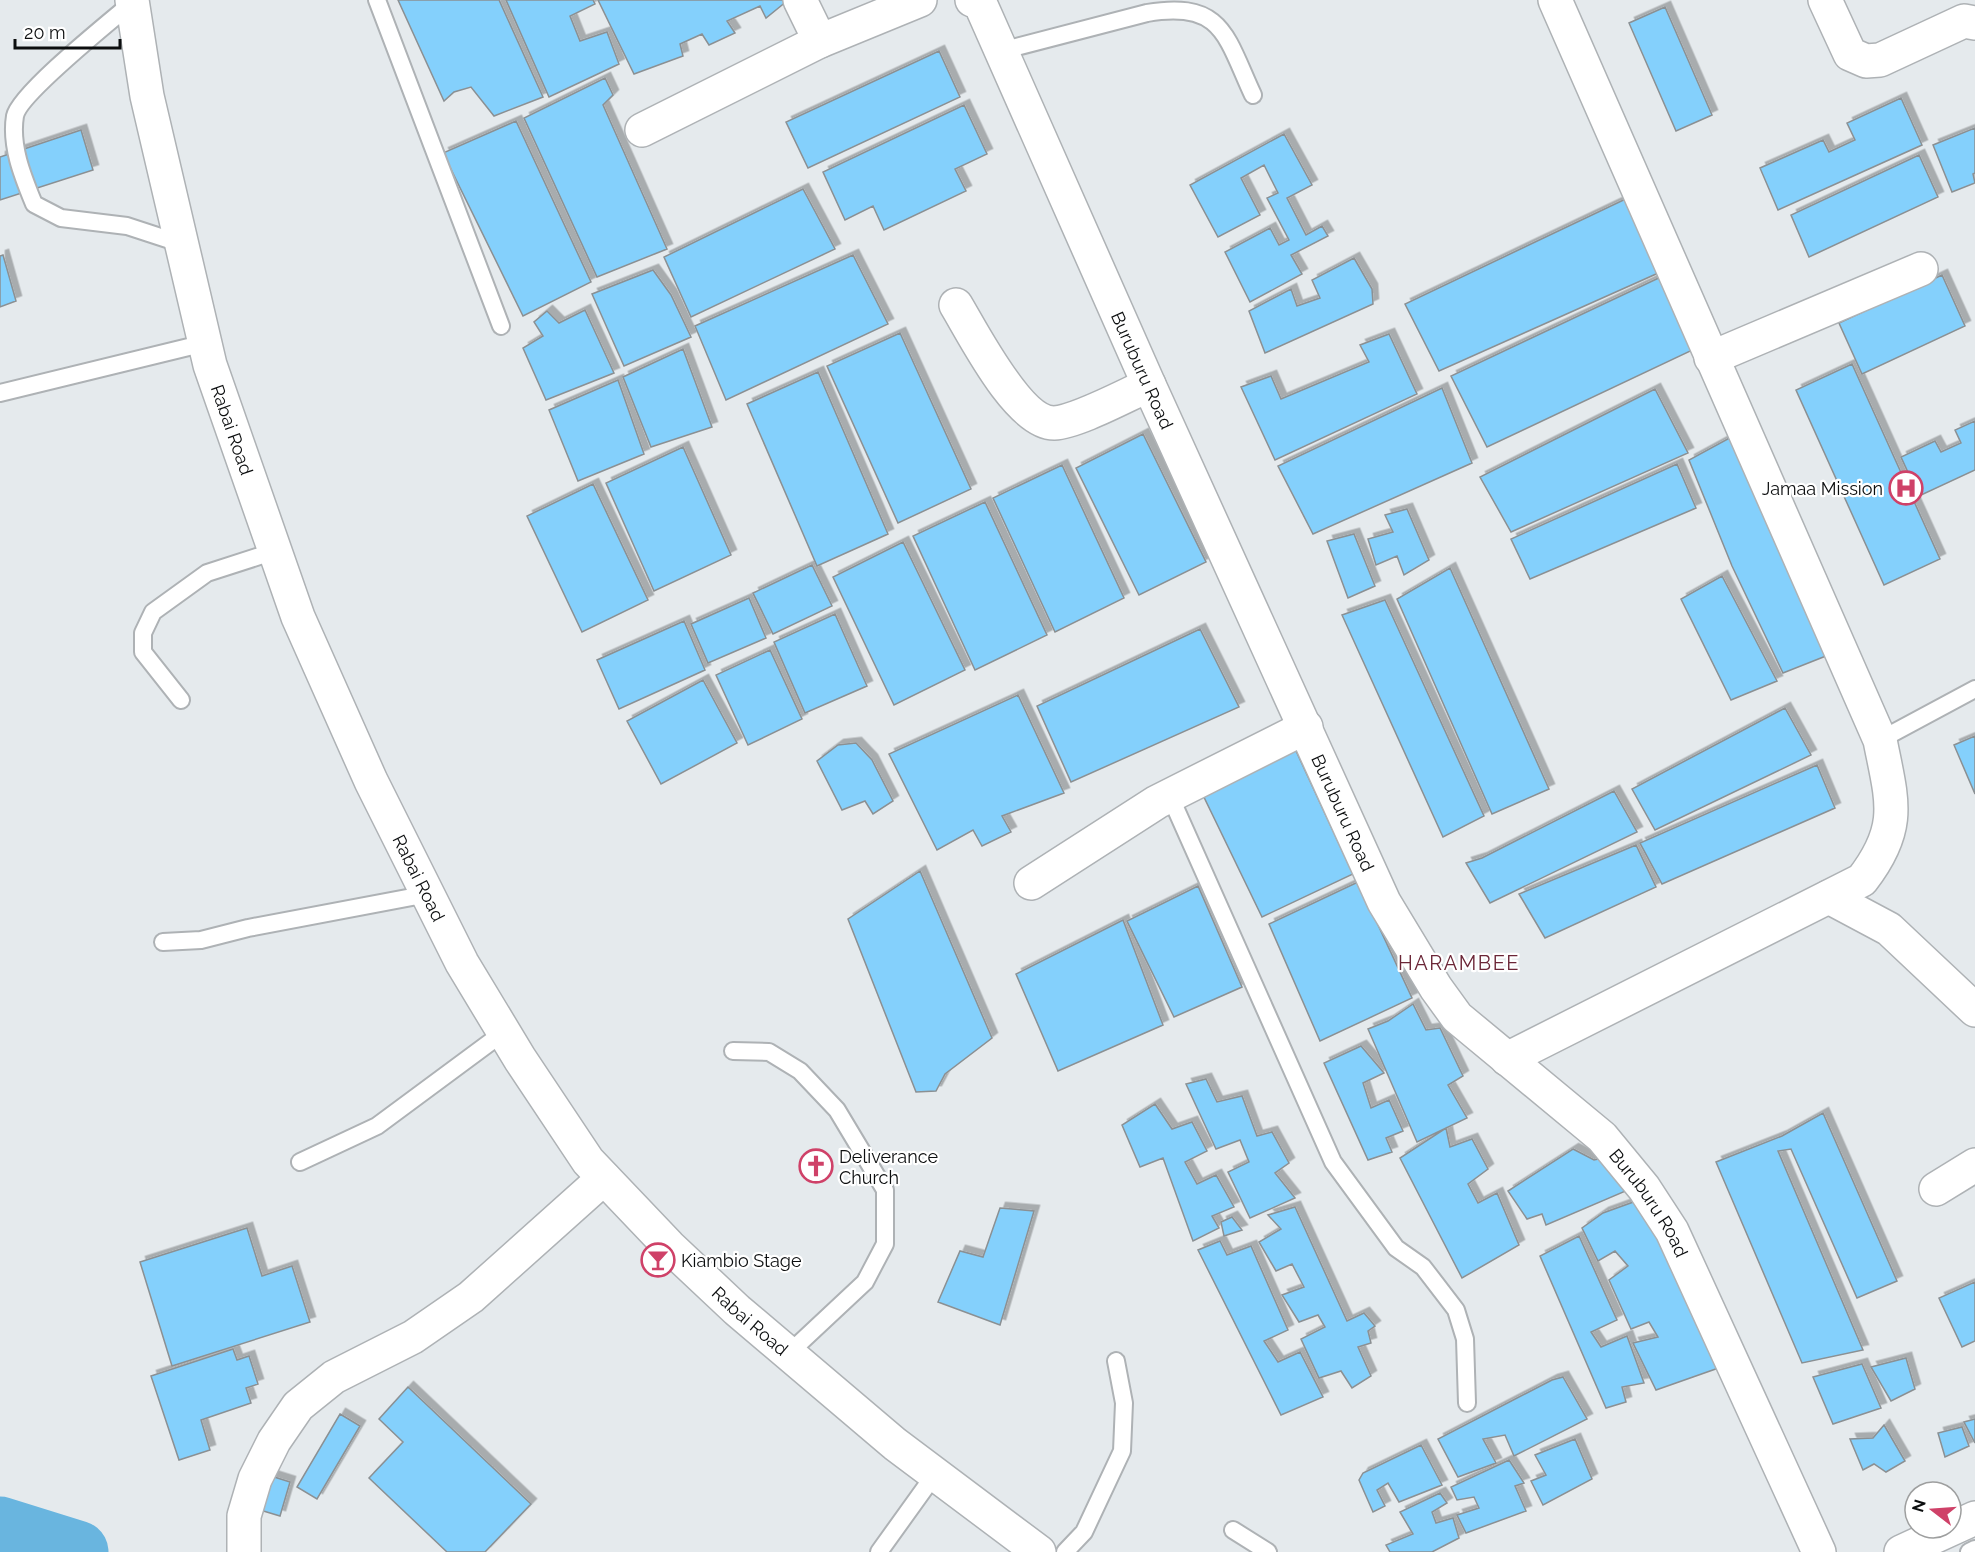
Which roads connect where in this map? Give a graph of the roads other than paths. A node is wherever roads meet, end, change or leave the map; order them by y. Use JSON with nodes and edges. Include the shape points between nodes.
{"nodes":[{"id":1,"x":377,"y":0,"type":"edge"},
{"id":2,"x":800,"y":0,"type":"edge"},
{"id":3,"x":920,"y":0,"type":"edge"},
{"id":4,"x":972,"y":0,"type":"edge"},
{"id":5,"x":1555,"y":0,"type":"edge"},
{"id":6,"x":1825,"y":0,"type":"edge"},
{"id":7,"x":132,"y":1,"type":"edge"},
{"id":8,"x":1975,"y":23,"type":"edge"},
{"id":9,"x":820,"y":40,"type":"junction"},
{"id":10,"x":1001,"y":51,"type":"junction"},
{"id":11,"x":1253,"y":95,"type":"dead end"},
{"id":12,"x":642,"y":130,"type":"dead end"},
{"id":13,"x":182,"y":244,"type":"junction"},
{"id":14,"x":1921,"y":269,"type":"dead end"},
{"id":15,"x":956,"y":305,"type":"dead end"},
{"id":16,"x":501,"y":326,"type":"dead end"},
{"id":17,"x":205,"y":342,"type":"junction"},
{"id":18,"x":1711,"y":358,"type":"junction"},
{"id":19,"x":1149,"y":385,"type":"junction"},
{"id":20,"x":0,"y":393,"type":"edge"},
{"id":21,"x":275,"y":551,"type":"junction"},
{"id":22,"x":1975,"y":689,"type":"edge"},
{"id":23,"x":181,"y":700,"type":"dead end"},
{"id":24,"x":1306,"y":726,"type":"junction"},
{"id":25,"x":1880,"y":740,"type":"junction"},
{"id":26,"x":1170,"y":796,"type":"junction"},
{"id":27,"x":1030,"y":883,"type":"dead end"},
{"id":28,"x":428,"y":894,"type":"junction"},
{"id":29,"x":1829,"y":897,"type":"junction"},
{"id":30,"x":164,"y":942,"type":"dead end"},
{"id":31,"x":1961,"y":976,"type":"edge"},
{"id":32,"x":1975,"y":1010,"type":"edge"},
{"id":33,"x":504,"y":1032,"type":"junction"},
{"id":34,"x":733,"y":1051,"type":"dead end"},
{"id":35,"x":1507,"y":1059,"type":"junction"},
{"id":36,"x":300,"y":1162,"type":"dead end"},
{"id":37,"x":1975,"y":1165,"type":"edge"},
{"id":38,"x":604,"y":1178,"type":"junction"},
{"id":39,"x":1936,"y":1189,"type":"dead end"},
{"id":40,"x":788,"y":1354,"type":"junction"},
{"id":41,"x":1116,"y":1361,"type":"dead end"},
{"id":42,"x":1467,"y":1403,"type":"dead end"},
{"id":43,"x":935,"y":1474,"type":"junction"},
{"id":44,"x":1975,"y":1518,"type":"edge"},
{"id":45,"x":1233,"y":1530,"type":"dead end"},
{"id":46,"x":1975,"y":1549,"type":"edge"},
{"id":47,"x":244,"y":1552,"type":"edge"},
{"id":48,"x":879,"y":1552,"type":"edge"},
{"id":49,"x":1039,"y":1552,"type":"edge"},
{"id":50,"x":1065,"y":1552,"type":"edge"},
{"id":51,"x":1268,"y":1552,"type":"edge"},
{"id":52,"x":1819,"y":1552,"type":"edge"},
{"id":53,"x":1901,"y":1552,"type":"edge"},
{"id":54,"x":1969,"y":1552,"type":"edge"}],
"edges":[{"from":1,"to":16,"type":"lane"},
{"from":2,"to":9,"type":"street"},
{"from":3,"to":9,"type":"street"},
{"from":4,"to":10,"type":"street","name":"Buruburu Road","via":[[980,3]]},
{"from":5,"to":18,"type":"street"},
{"from":6,"to":8,"type":"street","via":[[1850,54],[1866,61],[1880,60],[1964,21]]},
{"from":7,"to":13,"type":"street","name":"Rabai Road","via":[[147,96]]},
{"from":7,"to":13,"type":"lane","via":[[35,89],[15,114],[14,143],[34,204],[61,218],[127,226]]},
{"from":9,"to":12,"type":"street"},
{"from":10,"to":11,"type":"lane","via":[[1147,13],[1169,9],[1197,11],[1220,25]]},
{"from":10,"to":19,"type":"street","name":"Buruburu Road"},
{"from":13,"to":17,"type":"street","name":"Rabai Road"},
{"from":14,"to":18,"type":"street"},
{"from":15,"to":19,"type":"street","via":[[1004,382],[1038,418],[1053,423],[1068,420]]},
{"from":17,"to":20,"type":"lane"},
{"from":17,"to":21,"type":"street","name":"Rabai Road"},
{"from":18,"to":25,"type":"street"},
{"from":19,"to":24,"type":"street","name":"Buruburu Road"},
{"from":21,"to":23,"type":"lane","via":[[207,573],[153,612],[143,633],[143,652]]},
{"from":21,"to":28,"type":"street","name":"Rabai Road","via":[[298,617],[371,781]]},
{"from":22,"to":25,"type":"lane"},
{"from":24,"to":26,"type":"street"},
{"from":24,"to":35,"type":"street","name":"Buruburu Road","via":[[1384,902],[1457,1017]]},
{"from":25,"to":29,"type":"street","via":[[1892,804],[1888,837],[1862,880]]},
{"from":26,"to":27,"type":"street"},
{"from":26,"to":42,"type":"lane","via":[[1333,1162],[1396,1248],[1423,1267],[1456,1310],[1465,1339]]},
{"from":28,"to":30,"type":"lane","via":[[201,940]]},
{"from":28,"to":33,"type":"street","name":"Rabai Road","via":[[462,963]]},
{"from":29,"to":31,"type":"street","via":[[1889,929]]},
{"from":29,"to":35,"type":"street"},
{"from":31,"to":32,"type":"street"},
{"from":33,"to":36,"type":"lane","via":[[377,1126]]},
{"from":33,"to":38,"type":"street","name":"Rabai Road","via":[[588,1161]]},
{"from":34,"to":40,"type":"lane","via":[[769,1052],[800,1071],[837,1110],[885,1190],[885,1244],[865,1282]]},
{"from":35,"to":52,"type":"street","name":"Buruburu Road","via":[[1602,1137],[1644,1188],[1672,1232]]},
{"from":37,"to":39,"type":"street"},
{"from":38,"to":40,"type":"street","name":"Rabai Road","via":[[669,1246]]},
{"from":38,"to":47,"type":"street","via":[[471,1297],[413,1337],[334,1377],[298,1406],[255,1479],[244,1516]]},
{"from":40,"to":43,"type":"street","name":"Rabai Road"},
{"from":41,"to":50,"type":"lane","via":[[1124,1403],[1122,1451],[1084,1532]]},
{"from":43,"to":48,"type":"lane"},
{"from":43,"to":49,"type":"street","name":"Rabai Road"},
{"from":44,"to":53,"type":"street"},
{"from":45,"to":51,"type":"lane"},
{"from":46,"to":54,"type":"lane"}]}
